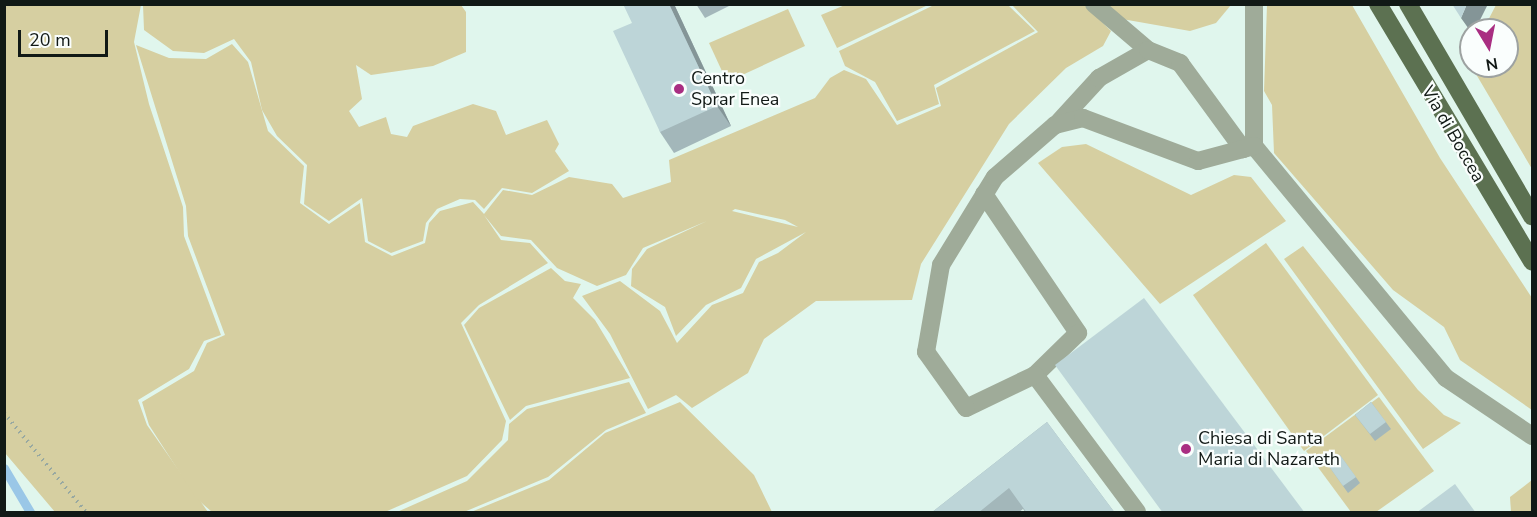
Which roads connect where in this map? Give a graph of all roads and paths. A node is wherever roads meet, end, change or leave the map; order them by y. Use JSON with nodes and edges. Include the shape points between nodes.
{"nodes":[{"id":1,"x":1094,"y":4,"type":"edge"},
{"id":2,"x":1254,"y":4,"type":"edge"},
{"id":3,"x":1378,"y":4,"type":"edge"},
{"id":4,"x":1408,"y":4,"type":"edge"},
{"id":5,"x":1148,"y":50,"type":"junction"},
{"id":6,"x":1055,"y":125,"type":"junction"},
{"id":7,"x":1249,"y":148,"type":"junction"},
{"id":8,"x":984,"y":194,"type":"junction"},
{"id":9,"x":1533,"y":216,"type":"edge"},
{"id":10,"x":1533,"y":261,"type":"edge"},
{"id":11,"x":1035,"y":375,"type":"junction"},
{"id":12,"x":4,"y":413,"type":"edge"},
{"id":13,"x":1533,"y":436,"type":"edge"},
{"id":14,"x":86,"y":513,"type":"edge"},
{"id":15,"x":1137,"y":513,"type":"edge"}],
"edges":[{"from":1,"to":5,"type":"street"},
{"from":2,"to":7,"type":"street"},
{"from":3,"to":10,"type":"main road","name":"Via di Boccea"},
{"from":4,"to":9,"type":"main road","name":"Via di Boccea"},
{"from":5,"to":6,"type":"street","via":[[1099,78]]},
{"from":5,"to":7,"type":"street","via":[[1180,63]]},
{"from":6,"to":7,"type":"street","via":[[1083,118],[1198,161]]},
{"from":6,"to":8,"type":"street","via":[[995,177]]},
{"from":7,"to":13,"type":"street","via":[[1446,378]]},
{"from":8,"to":11,"type":"street","via":[[1078,333]]},
{"from":8,"to":11,"type":"street","via":[[941,265],[926,352],[966,408]]},
{"from":11,"to":15,"type":"street"},
{"from":12,"to":14,"type":"path"}]}
